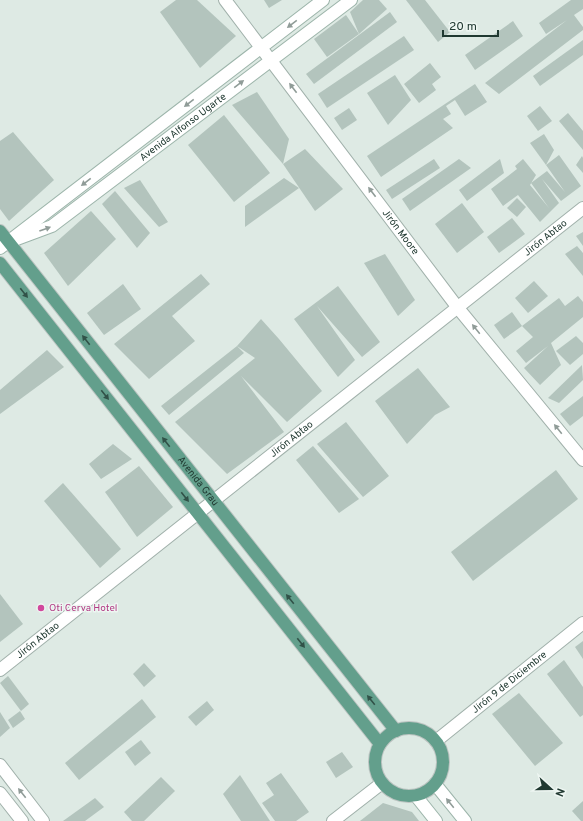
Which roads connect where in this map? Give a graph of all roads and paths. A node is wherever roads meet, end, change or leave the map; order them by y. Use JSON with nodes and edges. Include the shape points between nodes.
{"nodes":[{"id":1,"x":225,"y":0,"type":"edge"},
{"id":2,"x":323,"y":0,"type":"edge"},
{"id":3,"x":351,"y":0,"type":"edge"},
{"id":4,"x":262,"y":46,"type":"junction"},
{"id":5,"x":272,"y":59,"type":"junction"},
{"id":6,"x":583,"y":208,"type":"edge"},
{"id":7,"x":0,"y":231,"type":"edge"},
{"id":8,"x":4,"y":245,"type":"edge"},
{"id":9,"x":0,"y":263,"type":"edge"},
{"id":10,"x":458,"y":308,"type":"junction"},
{"id":11,"x":583,"y":460,"type":"edge"},
{"id":12,"x":212,"y":501,"type":"junction"},
{"id":13,"x":197,"y":512,"type":"junction"},
{"id":14,"x":583,"y":623,"type":"edge"},
{"id":15,"x":0,"y":670,"type":"edge"},
{"id":16,"x":396,"y":731,"type":"junction"},
{"id":17,"x":436,"y":741,"type":"junction"},
{"id":18,"x":380,"y":744,"type":"junction"},
{"id":19,"x":0,"y":765,"type":"edge"},
{"id":20,"x":382,"y":783,"type":"junction"},
{"id":21,"x":435,"y":784,"type":"junction"},
{"id":22,"x":0,"y":793,"type":"edge"},
{"id":23,"x":416,"y":796,"type":"junction"},
{"id":24,"x":22,"y":821,"type":"edge"},
{"id":25,"x":43,"y":821,"type":"edge"},
{"id":26,"x":333,"y":821,"type":"edge"},
{"id":27,"x":436,"y":821,"type":"edge"},
{"id":28,"x":465,"y":821,"type":"edge"}],
"edges":[{"from":1,"to":4,"type":"street","name":"Jirón Moore"},
{"from":2,"to":4,"type":"street","name":"Avenida Alfonso Ugarte","one_way":true},
{"from":3,"to":5,"type":"street","name":"Avenida Alfonso Ugarte"},
{"from":4,"to":5,"type":"street","name":"Jirón Moore"},
{"from":4,"to":8,"type":"street","name":"Avenida Alfonso Ugarte","one_way":true},
{"from":8,"to":5,"type":"street","name":"Avenida Alfonso Ugarte","one_way":true,"via":[[52,226]]},
{"from":10,"to":5,"type":"street","name":"Jirón Moore","one_way":true},
{"from":6,"to":10,"type":"street","name":"Jirón Abtao"},
{"from":7,"to":8,"type":"main road","name":"Avenida Grau"},
{"from":12,"to":8,"type":"main road","name":"Avenida Grau","one_way":true},
{"from":9,"to":13,"type":"main road","name":"Avenida Grau","one_way":true},
{"from":11,"to":10,"type":"street","name":"Jirón Moore","one_way":true},
{"from":10,"to":12,"type":"street","name":"Jirón Abtao"},
{"from":12,"to":13,"type":"street","name":"Jirón Abtao"},
{"from":16,"to":12,"type":"main road","name":"Avenida Grau","one_way":true},
{"from":13,"to":15,"type":"street","name":"Jirón Abtao"},
{"from":13,"to":18,"type":"main road","name":"Avenida Grau","one_way":true},
{"from":14,"to":17,"type":"street","name":"Jirón 9 de Diciembre"},
{"from":16,"to":17,"type":"main road","via":[[406,728],[418,729]]},
{"from":16,"to":18,"type":"main road"},
{"from":17,"to":21,"type":"main road","via":[[443,763],[441,774]]},
{"from":18,"to":20,"type":"main road","via":[[375,763]]},
{"from":25,"to":19,"type":"street","one_way":true},
{"from":20,"to":23,"type":"main road","via":[[388,790],[397,794]]},
{"from":20,"to":26,"type":"street"},
{"from":21,"to":23,"type":"main road"},
{"from":28,"to":21,"type":"street","one_way":true},
{"from":22,"to":24,"type":"street"},
{"from":23,"to":27,"type":"street"}]}
